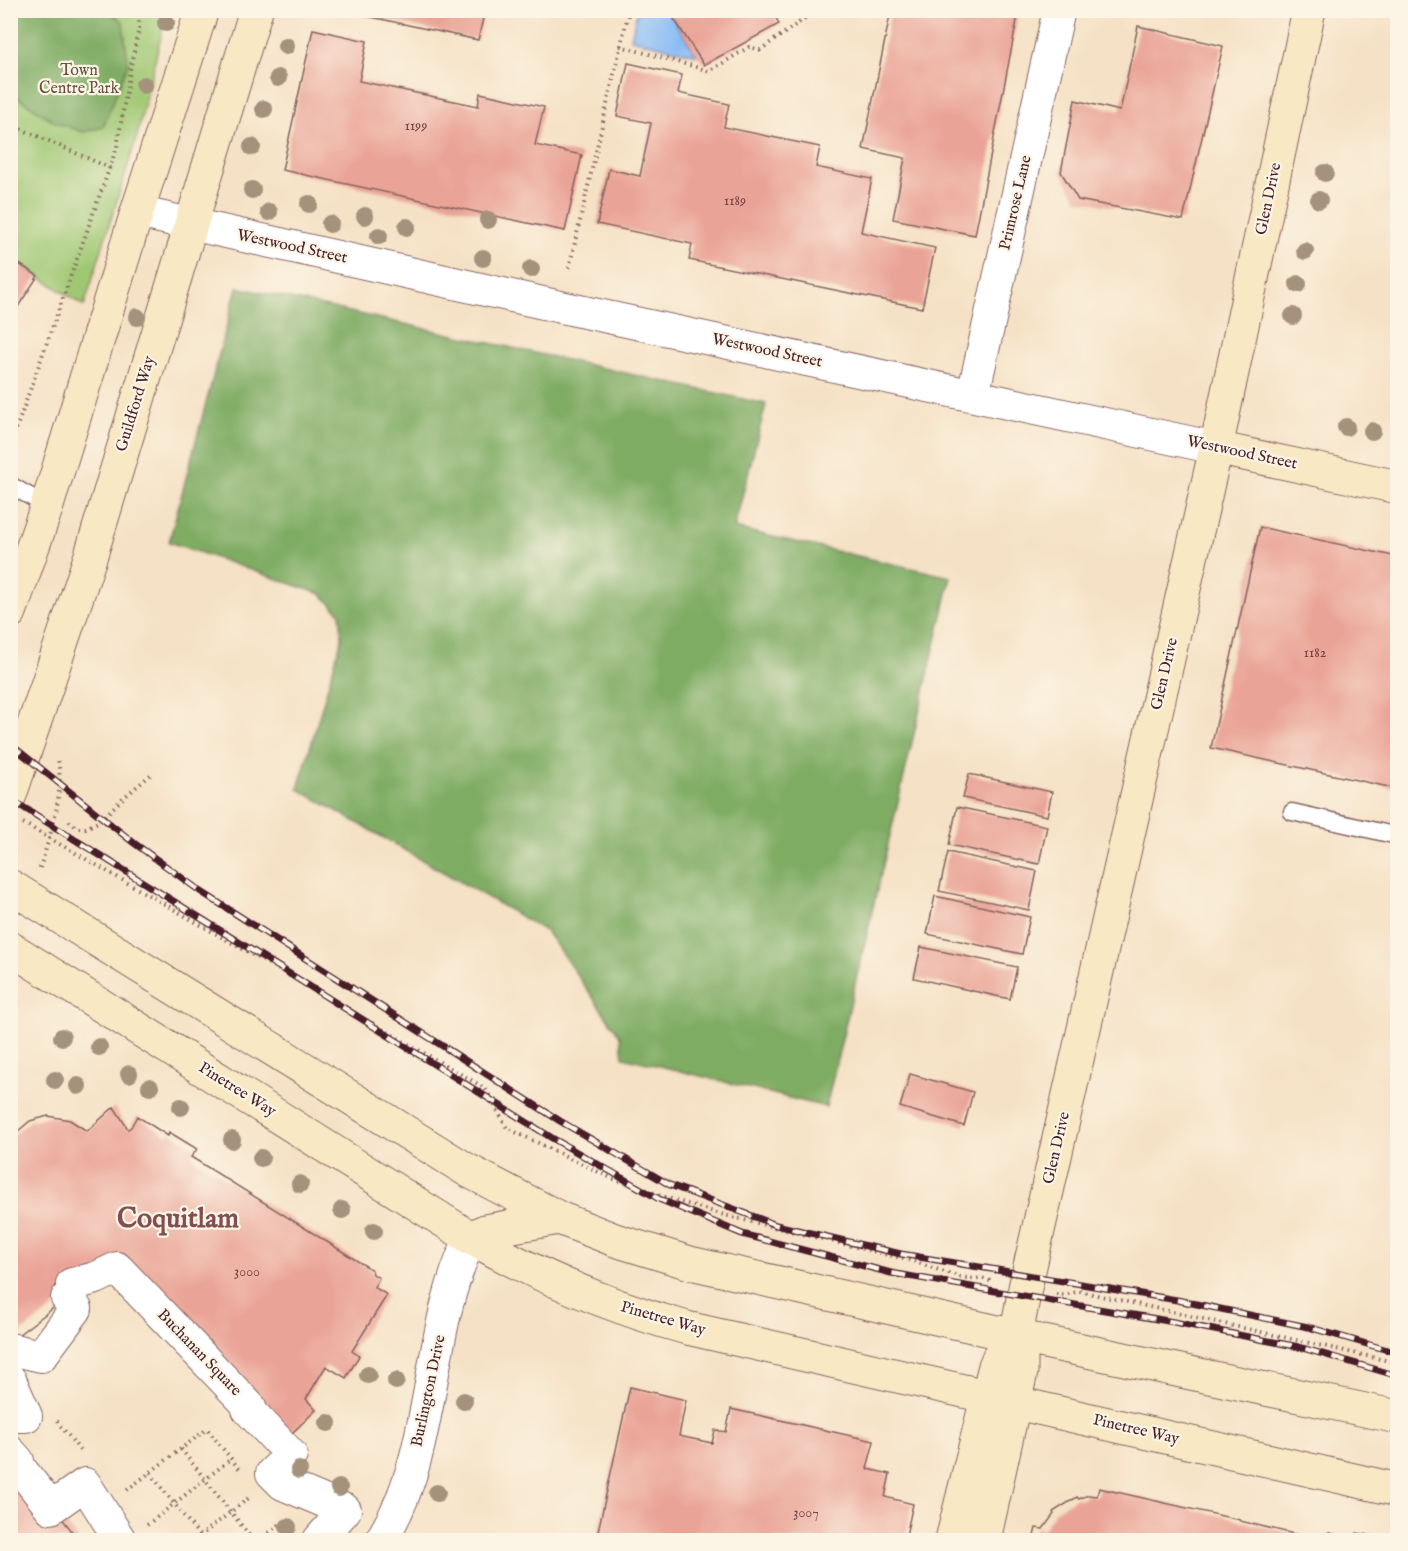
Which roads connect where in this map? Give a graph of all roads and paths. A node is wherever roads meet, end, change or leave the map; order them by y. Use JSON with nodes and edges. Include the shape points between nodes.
{"nodes":[{"id":1,"x":140,"y":10,"type":"edge"},
{"id":2,"x":202,"y":10,"type":"edge"},
{"id":3,"x":256,"y":10,"type":"edge"},
{"id":4,"x":625,"y":10,"type":"edge"},
{"id":5,"x":808,"y":10,"type":"edge"},
{"id":6,"x":1059,"y":10,"type":"edge"},
{"id":7,"x":1309,"y":10,"type":"edge"},
{"id":8,"x":620,"y":46,"type":"junction"},
{"id":9,"x":10,"y":124,"type":"edge"},
{"id":10,"x":110,"y":168,"type":"junction"},
{"id":11,"x":137,"y":212,"type":"junction"},
{"id":12,"x":190,"y":224,"type":"junction"},
{"id":13,"x":569,"y":268,"type":"dead end"},
{"id":14,"x":973,"y":395,"type":"junction"},
{"id":15,"x":10,"y":446,"type":"edge"},
{"id":16,"x":1216,"y":448,"type":"junction"},
{"id":17,"x":10,"y":485,"type":"edge"},
{"id":18,"x":1398,"y":487,"type":"edge"},
{"id":19,"x":47,"y":506,"type":"junction"},
{"id":20,"x":10,"y":612,"type":"edge"},
{"id":21,"x":34,"y":728,"type":"junction"},
{"id":22,"x":154,"y":772,"type":"dead end"},
{"id":23,"x":17,"y":809,"type":"edge"},
{"id":24,"x":1292,"y":812,"type":"dead end"},
{"id":25,"x":69,"y":821,"type":"dead end"},
{"id":26,"x":1398,"y":836,"type":"edge"},
{"id":27,"x":50,"y":840,"type":"junction"},
{"id":28,"x":40,"y":867,"type":"dead end"},
{"id":29,"x":10,"y":886,"type":"edge"},
{"id":30,"x":10,"y":948,"type":"edge"},
{"id":31,"x":559,"y":1218,"type":"junction"},
{"id":32,"x":471,"y":1238,"type":"junction"},
{"id":33,"x":993,"y":1282,"type":"dead end"},
{"id":34,"x":1065,"y":1295,"type":"dead end"},
{"id":35,"x":1016,"y":1336,"type":"junction"},
{"id":36,"x":10,"y":1349,"type":"edge"},
{"id":37,"x":1398,"y":1363,"type":"edge"},
{"id":38,"x":10,"y":1380,"type":"edge"},
{"id":39,"x":1001,"y":1398,"type":"junction"},
{"id":40,"x":10,"y":1416,"type":"edge"},
{"id":41,"x":1398,"y":1418,"type":"edge"},
{"id":42,"x":57,"y":1420,"type":"dead end"},
{"id":43,"x":181,"y":1449,"type":"junction"},
{"id":44,"x":10,"y":1452,"type":"edge"},
{"id":45,"x":83,"y":1454,"type":"dead end"},
{"id":46,"x":231,"y":1459,"type":"junction"},
{"id":47,"x":150,"y":1473,"type":"junction"},
{"id":48,"x":244,"y":1475,"type":"dead end"},
{"id":49,"x":205,"y":1480,"type":"junction"},
{"id":50,"x":1398,"y":1490,"type":"edge"},
{"id":51,"x":258,"y":1491,"type":"dead end"},
{"id":52,"x":124,"y":1492,"type":"dead end"},
{"id":53,"x":174,"y":1504,"type":"junction"},
{"id":54,"x":230,"y":1513,"type":"junction"},
{"id":55,"x":278,"y":1514,"type":"dead end"},
{"id":56,"x":133,"y":1533,"type":"edge"},
{"id":57,"x":201,"y":1538,"type":"edge"},
{"id":58,"x":195,"y":1540,"type":"edge"},
{"id":59,"x":253,"y":1540,"type":"edge"},
{"id":60,"x":259,"y":1540,"type":"edge"},
{"id":61,"x":319,"y":1540,"type":"edge"},
{"id":62,"x":381,"y":1540,"type":"edge"},
{"id":63,"x":952,"y":1540,"type":"edge"},
{"id":64,"x":984,"y":1540,"type":"edge"}],
"edges":[{"from":1,"to":10,"type":"path"},
{"from":2,"to":11,"type":"main road"},
{"from":3,"to":12,"type":"main road","name":"Guildford Way"},
{"from":4,"to":8,"type":"path","via":[[628,14]]},
{"from":5,"to":8,"type":"path","via":[[807,17],[760,50],[749,47],[710,71]]},
{"from":6,"to":14,"type":"street","name":"Primrose Lane"},
{"from":7,"to":16,"type":"main road","name":"Glen Drive"},
{"from":8,"to":13,"type":"path"},
{"from":9,"to":10,"type":"path"},
{"from":10,"to":15,"type":"path"},
{"from":11,"to":12,"type":"street","name":"Westwood Street"},
{"from":11,"to":19,"type":"main road"},
{"from":12,"to":14,"type":"street","name":"Westwood Street"},
{"from":12,"to":21,"type":"main road","name":"Guildford Way"},
{"from":14,"to":16,"type":"street","name":"Westwood Street"},
{"from":16,"to":18,"type":"main road","name":"Westwood Street"},
{"from":16,"to":35,"type":"main road","name":"Glen Drive"},
{"from":17,"to":19,"type":"lane"},
{"from":19,"to":20,"type":"main road"},
{"from":21,"to":23,"type":"main road","name":"Guildford Way"},
{"from":21,"to":27,"type":"path","via":[[56,746],[60,772]]},
{"from":22,"to":25,"type":"path","via":[[100,822],[78,828]]},
{"from":23,"to":27,"type":"path"},
{"from":24,"to":26,"type":"lane"},
{"from":27,"to":28,"type":"path"},
{"from":27,"to":33,"type":"path","via":[[484,1088],[507,1128],[595,1172],[715,1212],[909,1260],[960,1277]]},
{"from":29,"to":31,"type":"main road","via":[[467,1170]]},
{"from":30,"to":32,"type":"main road","name":"Pinetree Way"},
{"from":31,"to":32,"type":"main road","via":[[485,1231]]},
{"from":31,"to":35,"type":"main road","via":[[666,1257]]},
{"from":32,"to":39,"type":"main road","name":"Pinetree Way","via":[[539,1274],[642,1315]]},
{"from":32,"to":62,"type":"street","name":"Burlington Drive","via":[[455,1275],[407,1487]]},
{"from":34,"to":37,"type":"path","via":[[1079,1291]]},
{"from":35,"to":39,"type":"main road","name":"Glen Drive","via":[[1000,1352]]},
{"from":35,"to":41,"type":"main road"},
{"from":36,"to":61,"type":"street","name":"Buchanan Square","via":[[41,1356],[76,1309],[67,1298],[73,1293],[72,1284],[117,1268],[291,1455],[272,1473],[283,1484],[345,1510]]},
{"from":38,"to":40,"type":"street","via":[[26,1416]]},
{"from":39,"to":50,"type":"main road","name":"Pinetree Way"},
{"from":39,"to":63,"type":"main road","name":"Glen Drive"},
{"from":39,"to":64,"type":"main road","name":"Glen Drive"},
{"from":42,"to":45,"type":"path"},
{"from":43,"to":46,"type":"path","via":[[207,1429]]},
{"from":43,"to":47,"type":"path"},
{"from":43,"to":49,"type":"path"},
{"from":44,"to":56,"type":"street","via":[[51,1508],[85,1484]]},
{"from":46,"to":48,"type":"path"},
{"from":46,"to":49,"type":"path"},
{"from":47,"to":52,"type":"path"},
{"from":47,"to":53,"type":"path"},
{"from":49,"to":53,"type":"path"},
{"from":49,"to":54,"type":"path"},
{"from":51,"to":54,"type":"path"},
{"from":53,"to":56,"type":"path"},
{"from":53,"to":57,"type":"path"},
{"from":54,"to":57,"type":"path"},
{"from":54,"to":59,"type":"path"},
{"from":55,"to":60,"type":"path","via":[[286,1520]]},
{"from":57,"to":58,"type":"path"}]}
